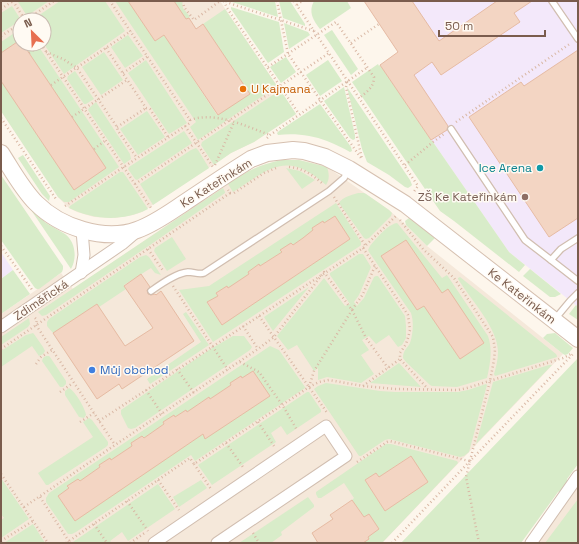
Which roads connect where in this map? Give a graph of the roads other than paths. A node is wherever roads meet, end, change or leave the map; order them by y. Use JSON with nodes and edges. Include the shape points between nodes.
{"nodes":[{"id":1,"x":552,"y":1,"type":"edge"},
{"id":2,"x":578,"y":38,"type":"edge"},
{"id":3,"x":451,"y":129,"type":"road end"},
{"id":4,"x":1,"y":154,"type":"edge"},
{"id":5,"x":349,"y":169,"type":"junction"},
{"id":6,"x":82,"y":230,"type":"junction"},
{"id":7,"x":138,"y":230,"type":"junction"},
{"id":8,"x":578,"y":238,"type":"edge"},
{"id":9,"x":551,"y":260,"type":"junction"},
{"id":10,"x":81,"y":273,"type":"junction"},
{"id":11,"x":578,"y":281,"type":"edge"},
{"id":12,"x":151,"y":291,"type":"dead end"},
{"id":13,"x":578,"y":293,"type":"edge"},
{"id":14,"x":554,"y":321,"type":"junction"},
{"id":15,"x":1,"y":327,"type":"edge"},
{"id":16,"x":577,"y":346,"type":"edge"},
{"id":17,"x":578,"y":476,"type":"edge"},
{"id":18,"x":154,"y":543,"type":"edge"},
{"id":19,"x":217,"y":543,"type":"edge"},
{"id":20,"x":531,"y":543,"type":"edge"}],
"edges":[{"from":1,"to":2,"type":"lane"},
{"from":3,"to":9,"type":"lane","via":[[525,240]]},
{"from":4,"to":6,"type":"street","name":"Ke Kateřinkám","via":[[37,204],[55,218]]},
{"from":5,"to":7,"type":"street","name":"Ke Kateřinkám","via":[[325,157],[304,151],[267,153],[220,178],[160,219]]},
{"from":5,"to":12,"type":"lane","via":[[344,178],[329,191],[204,273],[186,273]]},
{"from":5,"to":14,"type":"street","name":"Ke Kateřinkám","via":[[405,204]]},
{"from":6,"to":7,"type":"street","name":"Ke Kateřinkám","via":[[115,234]]},
{"from":6,"to":10,"type":"street","name":"Zdiměřická","via":[[84,255]]},
{"from":7,"to":10,"type":"street","name":"Zdiměřická"},
{"from":8,"to":9,"type":"lane","via":[[561,249]]},
{"from":9,"to":11,"type":"lane"},
{"from":10,"to":15,"type":"street","name":"Zdiměřická"},
{"from":13,"to":14,"type":"lane"},
{"from":14,"to":16,"type":"street","name":"Ke Kateřinkám"},
{"from":17,"to":20,"type":"street"},
{"from":18,"to":19,"type":"street","via":[[326,426],[346,456]]}]}
